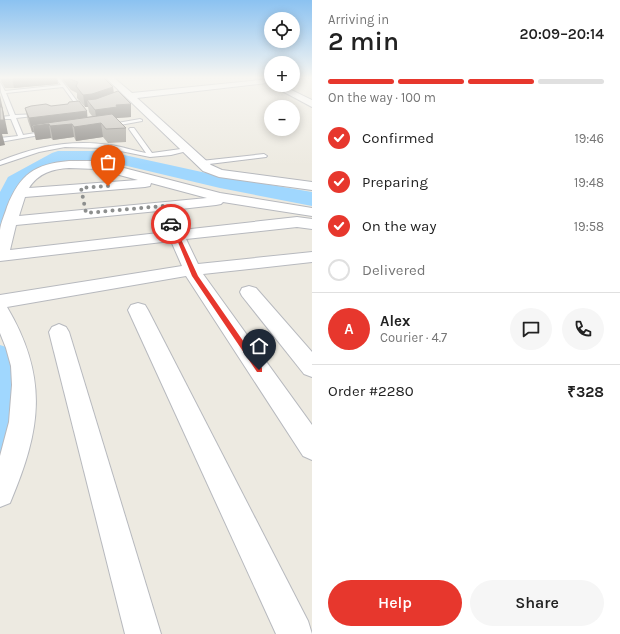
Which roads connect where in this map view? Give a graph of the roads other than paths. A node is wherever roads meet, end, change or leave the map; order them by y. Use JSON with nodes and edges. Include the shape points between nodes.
{"nodes":[{"id":1,"x":9,"y":107,"type":"edge"},
{"id":2,"x":79,"y":107,"type":"edge"},
{"id":3,"x":141,"y":107,"type":"edge"},
{"id":4,"x":82,"y":110,"type":"junction"},
{"id":5,"x":88,"y":110,"type":"edge"},
{"id":6,"x":75,"y":111,"type":"edge"},
{"id":7,"x":44,"y":114,"type":"edge"},
{"id":8,"x":135,"y":115,"type":"dead end"},
{"id":9,"x":87,"y":116,"type":"edge"},
{"id":10,"x":0,"y":118,"type":"edge"},
{"id":11,"x":14,"y":118,"type":"junction"},
{"id":12,"x":102,"y":126,"type":"edge"},
{"id":13,"x":132,"y":129,"type":"dead end"},
{"id":14,"x":54,"y":132,"type":"edge"},
{"id":15,"x":21,"y":137,"type":"junction"},
{"id":16,"x":0,"y":140,"type":"edge"},
{"id":17,"x":188,"y":150,"type":"junction"},
{"id":18,"x":150,"y":155,"type":"junction"},
{"id":19,"x":264,"y":156,"type":"dead end"},
{"id":20,"x":0,"y":162,"type":"edge"},
{"id":21,"x":201,"y":164,"type":"junction"},
{"id":22,"x":78,"y":174,"type":"dead end"},
{"id":23,"x":161,"y":182,"type":"junction"},
{"id":24,"x":312,"y":186,"type":"edge"},
{"id":25,"x":81,"y":188,"type":"junction"},
{"id":26,"x":20,"y":193,"type":"junction"},
{"id":27,"x":229,"y":199,"type":"junction"},
{"id":28,"x":163,"y":206,"type":"junction"},
{"id":29,"x":312,"y":212,"type":"edge"},
{"id":30,"x":86,"y":213,"type":"junction"},
{"id":31,"x":11,"y":221,"type":"junction"},
{"id":32,"x":312,"y":224,"type":"edge"},
{"id":33,"x":176,"y":236,"type":"junction"},
{"id":34,"x":0,"y":256,"type":"edge"},
{"id":35,"x":312,"y":257,"type":"edge"},
{"id":36,"x":192,"y":270,"type":"junction"},
{"id":37,"x":249,"y":292,"type":"dead end"},
{"id":38,"x":0,"y":302,"type":"edge"},
{"id":39,"x":138,"y":310,"type":"dead end"},
{"id":40,"x":0,"y":312,"type":"edge"},
{"id":41,"x":59,"y":332,"type":"dead end"},
{"id":42,"x":312,"y":368,"type":"edge"},
{"id":43,"x":312,"y":447,"type":"edge"},
{"id":44,"x":0,"y":494,"type":"edge"},
{"id":45,"x":143,"y":634,"type":"edge"},
{"id":46,"x":295,"y":634,"type":"edge"}],
"edges":[{"from":1,"to":11,"type":"lane"},
{"from":2,"to":4,"type":"lane"},
{"from":3,"to":17,"type":"street"},
{"from":4,"to":5,"type":"lane"},
{"from":4,"to":6,"type":"lane"},
{"from":4,"to":9,"type":"lane"},
{"from":7,"to":11,"type":"lane"},
{"from":8,"to":12,"type":"lane","via":[[140,120]]},
{"from":10,"to":11,"type":"lane"},
{"from":11,"to":15,"type":"lane"},
{"from":13,"to":18,"type":"lane"},
{"from":14,"to":15,"type":"lane"},
{"from":15,"to":16,"type":"lane"},
{"from":17,"to":18,"type":"lane"},
{"from":17,"to":21,"type":"street"},
{"from":18,"to":20,"type":"lane","via":[[86,144],[30,152]]},
{"from":19,"to":21,"type":"lane"},
{"from":21,"to":24,"type":"street","via":[[219,173]]},
{"from":22,"to":25,"type":"street"},
{"from":23,"to":25,"type":"street"},
{"from":23,"to":26,"type":"street","via":[[97,165],[62,165],[34,174]]},
{"from":23,"to":27,"type":"street"},
{"from":25,"to":26,"type":"street"},
{"from":25,"to":30,"type":"street"},
{"from":26,"to":31,"type":"street"},
{"from":27,"to":28,"type":"street"},
{"from":27,"to":29,"type":"street"},
{"from":28,"to":30,"type":"street"},
{"from":28,"to":33,"type":"street"},
{"from":30,"to":31,"type":"street"},
{"from":31,"to":34,"type":"street"},
{"from":32,"to":33,"type":"street","via":[[297,222]]},
{"from":33,"to":34,"type":"street"},
{"from":33,"to":36,"type":"street"},
{"from":35,"to":36,"type":"street"},
{"from":36,"to":38,"type":"street"},
{"from":36,"to":43,"type":"street"},
{"from":37,"to":42,"type":"street"},
{"from":39,"to":46,"type":"street"},
{"from":40,"to":44,"type":"street","via":[[17,348],[25,383],[23,421]]},
{"from":41,"to":45,"type":"street"}]}
